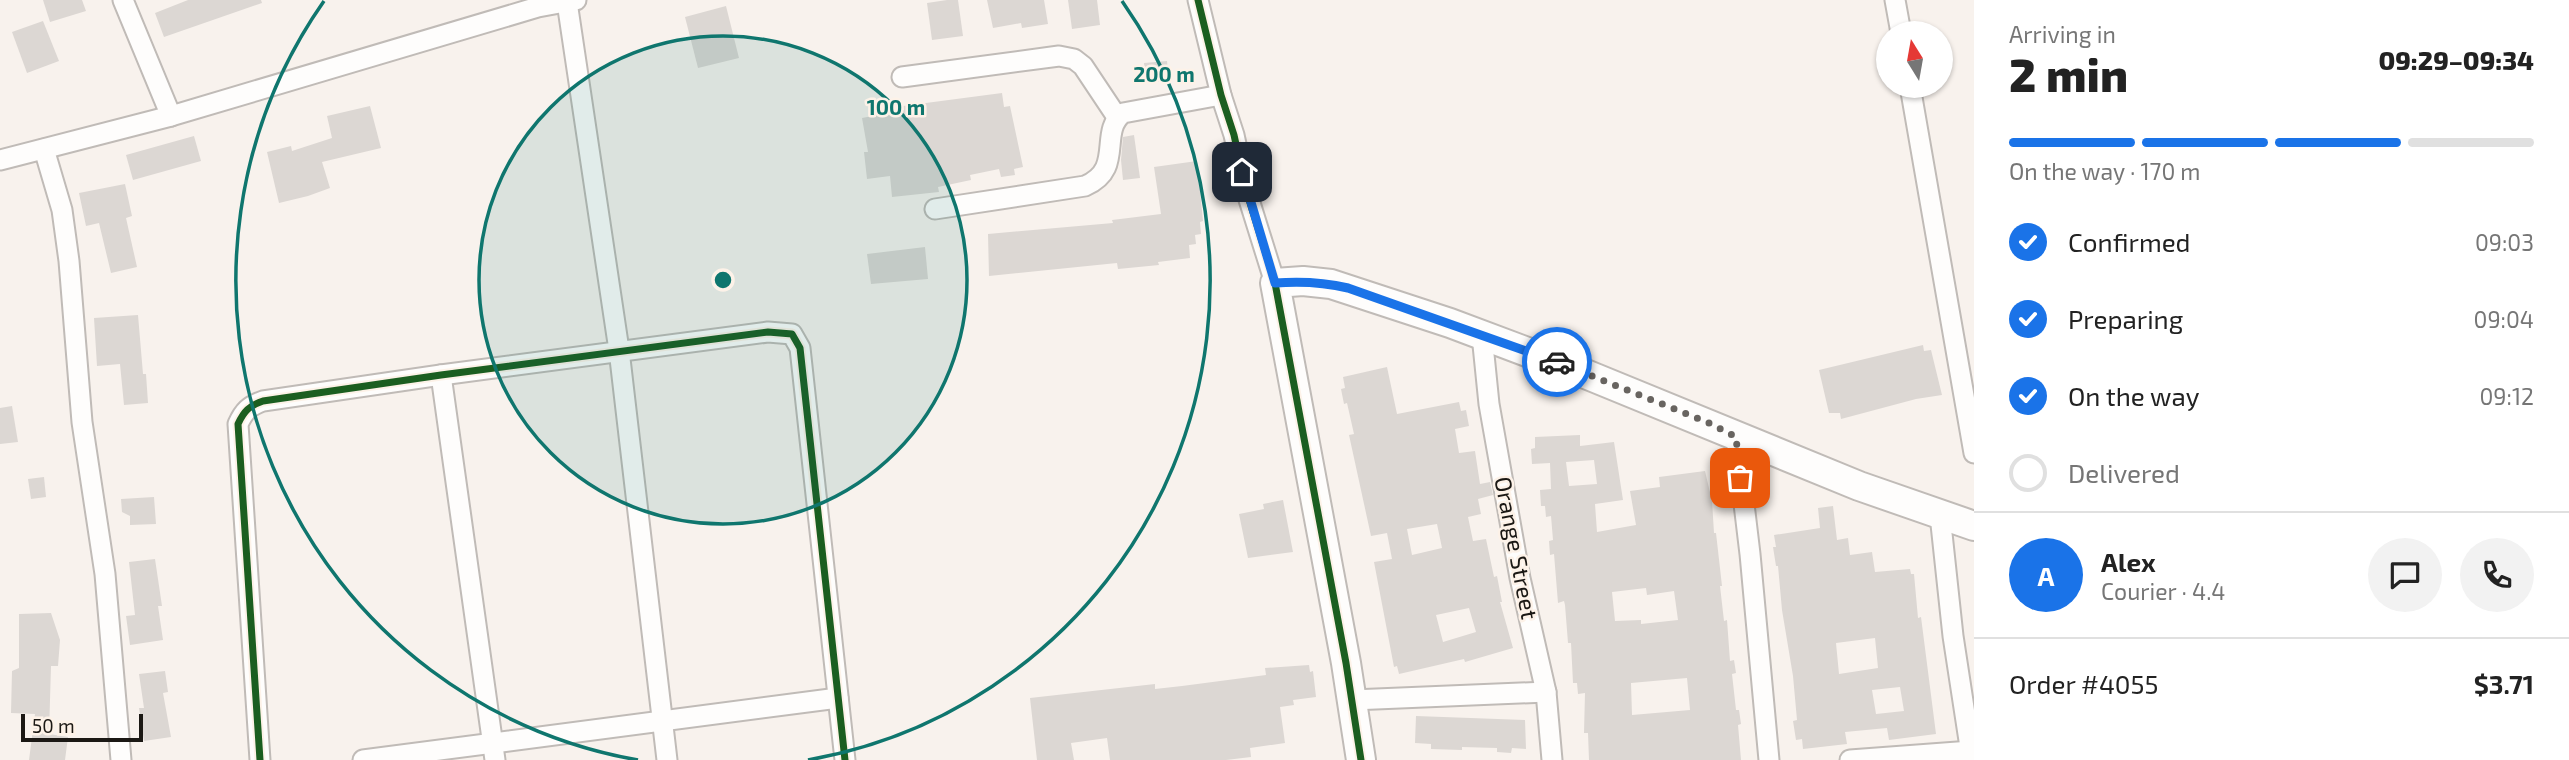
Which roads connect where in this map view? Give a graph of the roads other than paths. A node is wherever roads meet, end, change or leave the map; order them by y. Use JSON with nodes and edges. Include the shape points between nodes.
{"nodes":[{"id":1,"x":123,"y":0,"type":"edge"},
{"id":2,"x":1198,"y":0,"type":"edge"},
{"id":3,"x":1895,"y":0,"type":"edge"},
{"id":4,"x":572,"y":1,"type":"edge"},
{"id":5,"x":537,"y":4,"type":"edge"},
{"id":6,"x":1899,"y":21,"type":"edge"},
{"id":7,"x":902,"y":77,"type":"dead end"},
{"id":8,"x":1221,"y":95,"type":"junction"},
{"id":9,"x":1912,"y":98,"type":"edge"},
{"id":10,"x":170,"y":116,"type":"junction"},
{"id":11,"x":1117,"y":117,"type":"junction"},
{"id":12,"x":44,"y":149,"type":"junction"},
{"id":13,"x":2,"y":153,"type":"edge"},
{"id":14,"x":935,"y":209,"type":"dead end"},
{"id":15,"x":1275,"y":283,"type":"junction"},
{"id":16,"x":1482,"y":335,"type":"junction"},
{"id":17,"x":619,"y":350,"type":"junction"},
{"id":18,"x":440,"y":375,"type":"junction"},
{"id":19,"x":1969,"y":397,"type":"edge"},
{"id":20,"x":1736,"y":437,"type":"junction"},
{"id":21,"x":1974,"y":453,"type":"edge"},
{"id":22,"x":1940,"y":515,"type":"junction"},
{"id":23,"x":1974,"y":526,"type":"edge"},
{"id":24,"x":1546,"y":691,"type":"junction"},
{"id":25,"x":838,"y":698,"type":"junction"},
{"id":26,"x":1352,"y":699,"type":"junction"},
{"id":27,"x":662,"y":721,"type":"junction"},
{"id":28,"x":494,"y":752,"type":"edge"},
{"id":29,"x":1972,"y":756,"type":"edge"},
{"id":30,"x":121,"y":760,"type":"edge"},
{"id":31,"x":260,"y":760,"type":"edge"},
{"id":32,"x":363,"y":760,"type":"edge"},
{"id":33,"x":667,"y":760,"type":"edge"},
{"id":34,"x":845,"y":760,"type":"edge"},
{"id":35,"x":1361,"y":760,"type":"edge"},
{"id":36,"x":1552,"y":760,"type":"edge"},
{"id":37,"x":1769,"y":760,"type":"edge"},
{"id":38,"x":1850,"y":760,"type":"edge"}],
"edges":[{"from":1,"to":10,"type":"street"},
{"from":2,"to":8,"type":"street"},
{"from":3,"to":6,"type":"street"},
{"from":4,"to":5,"type":"street"},
{"from":4,"to":17,"type":"street"},
{"from":5,"to":10,"type":"street"},
{"from":7,"to":11,"type":"street","via":[[1059,56],[1083,66]]},
{"from":8,"to":11,"type":"street","via":[[1132,110]]},
{"from":8,"to":15,"type":"street"},
{"from":9,"to":19,"type":"street"},
{"from":10,"to":12,"type":"street"},
{"from":11,"to":14,"type":"street","via":[[1106,167],[1095,182]]},
{"from":12,"to":13,"type":"street"},
{"from":12,"to":30,"type":"street","via":[[62,210],[69,261],[82,422],[105,573]]},
{"from":15,"to":16,"type":"street","via":[[1331,284]]},
{"from":15,"to":26,"type":"street"},
{"from":16,"to":20,"type":"street"},
{"from":16,"to":24,"type":"street","name":"Orange Street","via":[[1489,404],[1520,578]]},
{"from":17,"to":18,"type":"street"},
{"from":17,"to":25,"type":"street","via":[[768,332],[792,334],[800,348]]},
{"from":17,"to":27,"type":"street"},
{"from":18,"to":28,"type":"street"},
{"from":18,"to":31,"type":"street","via":[[262,401],[242,414],[238,424]]},
{"from":19,"to":21,"type":"street"},
{"from":20,"to":22,"type":"street"},
{"from":20,"to":37,"type":"street"},
{"from":22,"to":23,"type":"street"},
{"from":22,"to":29,"type":"street"},
{"from":24,"to":26,"type":"street"},
{"from":24,"to":36,"type":"street","name":"Orange Street"},
{"from":25,"to":27,"type":"street"},
{"from":25,"to":34,"type":"street"},
{"from":26,"to":35,"type":"street"},
{"from":27,"to":28,"type":"street"},
{"from":27,"to":33,"type":"street"},
{"from":28,"to":32,"type":"street"},
{"from":29,"to":38,"type":"street"}]}
